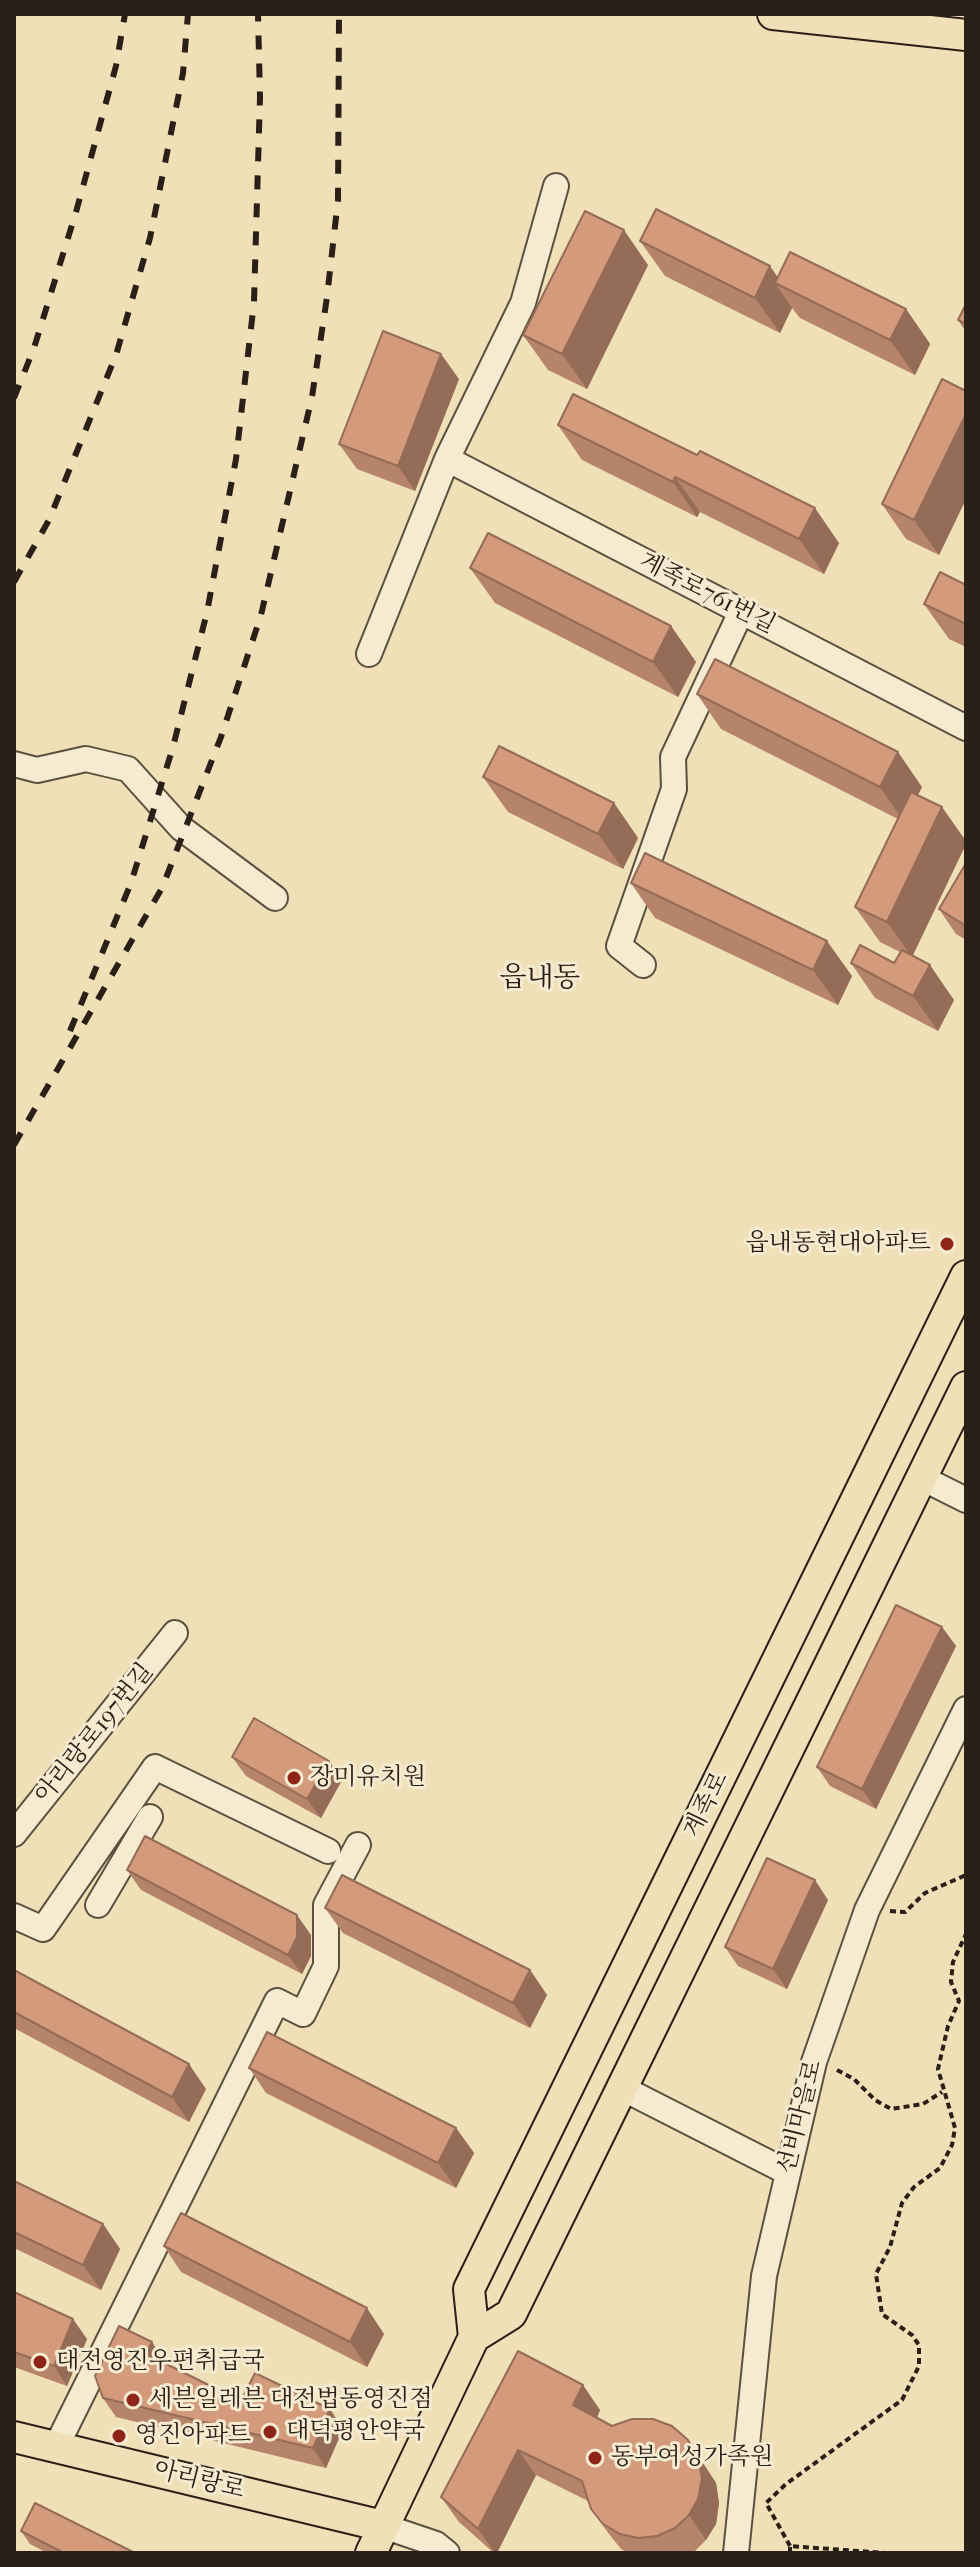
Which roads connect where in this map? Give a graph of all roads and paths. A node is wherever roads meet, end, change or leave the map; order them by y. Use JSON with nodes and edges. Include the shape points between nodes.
{"nodes":[{"id":1,"x":773,"y":14,"type":"edge"},
{"id":2,"x":966,"y":35,"type":"edge"},
{"id":3,"x":556,"y":186,"type":"dead end"},
{"id":4,"x":447,"y":459,"type":"junction"},
{"id":5,"x":741,"y":612,"type":"junction"},
{"id":6,"x":369,"y":654,"type":"dead end"},
{"id":7,"x":966,"y":728,"type":"edge"},
{"id":8,"x":14,"y":764,"type":"edge"},
{"id":9,"x":275,"y":898,"type":"dead end"},
{"id":10,"x":643,"y":965,"type":"dead end"},
{"id":11,"x":966,"y":1276,"type":"edge"},
{"id":12,"x":966,"y":1387,"type":"edge"},
{"id":13,"x":922,"y":1478,"type":"junction"},
{"id":14,"x":966,"y":1500,"type":"edge"},
{"id":15,"x":175,"y":1633,"type":"dead end"},
{"id":16,"x":966,"y":1709,"type":"edge"},
{"id":17,"x":150,"y":1817,"type":"dead end"},
{"id":18,"x":14,"y":1834,"type":"edge"},
{"id":19,"x":358,"y":1845,"type":"dead end"},
{"id":20,"x":328,"y":1851,"type":"dead end"},
{"id":21,"x":966,"y":1875,"type":"edge"},
{"id":22,"x":98,"y":1905,"type":"dead end"},
{"id":23,"x":867,"y":1910,"type":"junction"},
{"id":24,"x":14,"y":1916,"type":"edge"},
{"id":25,"x":966,"y":1934,"type":"edge"},
{"id":26,"x":827,"y":2065,"type":"dead end"},
{"id":27,"x":622,"y":2088,"type":"junction"},
{"id":28,"x":942,"y":2092,"type":"junction"},
{"id":29,"x":787,"y":2172,"type":"junction"},
{"id":30,"x":474,"y":2337,"type":"junction"},
{"id":31,"x":14,"y":2437,"type":"edge"},
{"id":32,"x":56,"y":2447,"type":"junction"},
{"id":33,"x":383,"y":2526,"type":"junction"},
{"id":34,"x":790,"y":2546,"type":"junction"},
{"id":35,"x":371,"y":2553,"type":"edge"},
{"id":36,"x":447,"y":2553,"type":"edge"},
{"id":37,"x":736,"y":2553,"type":"edge"},
{"id":38,"x":790,"y":2553,"type":"edge"},
{"id":39,"x":885,"y":2553,"type":"edge"}],
"edges":[{"from":1,"to":2,"type":"main road"},
{"from":3,"to":4,"type":"street","via":[[523,303]]},
{"from":4,"to":5,"type":"street","name":"계족로761번길"},
{"from":4,"to":6,"type":"street"},
{"from":5,"to":7,"type":"street","name":"계족로761번길"},
{"from":5,"to":10,"type":"street","via":[[673,757],[674,789],[619,946]]},
{"from":8,"to":9,"type":"street","via":[[37,770],[86,759],[128,769],[181,828]]},
{"from":11,"to":30,"type":"main road","name":"계족로","via":[[469,2289]]},
{"from":12,"to":13,"type":"main road","name":"계족로"},
{"from":13,"to":14,"type":"street"},
{"from":13,"to":27,"type":"main road","name":"계족로"},
{"from":15,"to":18,"type":"street","name":"아리랑로197번길"},
{"from":16,"to":23,"type":"street","name":"선비마을로"},
{"from":17,"to":22,"type":"street"},
{"from":19,"to":32,"type":"street","via":[[326,1905],[326,1966],[303,2014],[277,2001]]},
{"from":20,"to":24,"type":"street","via":[[155,1767],[43,1929]]},
{"from":21,"to":23,"type":"path","via":[[925,1893],[905,1912]]},
{"from":23,"to":29,"type":"street","name":"선비마을로","via":[[814,2062]]},
{"from":25,"to":28,"type":"path","via":[[953,1962],[951,1982],[959,2001],[940,2051]]},
{"from":26,"to":28,"type":"path","via":[[891,2109],[923,2104]]},
{"from":27,"to":29,"type":"street"},
{"from":27,"to":30,"type":"main road","name":"계족로","via":[[511,2314]]},
{"from":28,"to":34,"type":"path","via":[[955,2128],[952,2145],[940,2168],[902,2203],[876,2274],[882,2314],[919,2345],[914,2381],[889,2412],[766,2503]]},
{"from":29,"to":37,"type":"street","name":"선비마을로","via":[[764,2276]]},
{"from":30,"to":33,"type":"main road"},
{"from":31,"to":32,"type":"main road","name":"아리랑로"},
{"from":32,"to":33,"type":"main road","name":"아리랑로"},
{"from":33,"to":35,"type":"main road"},
{"from":33,"to":36,"type":"street","via":[[436,2544]]},
{"from":34,"to":38,"type":"path"},
{"from":34,"to":39,"type":"path"}]}
